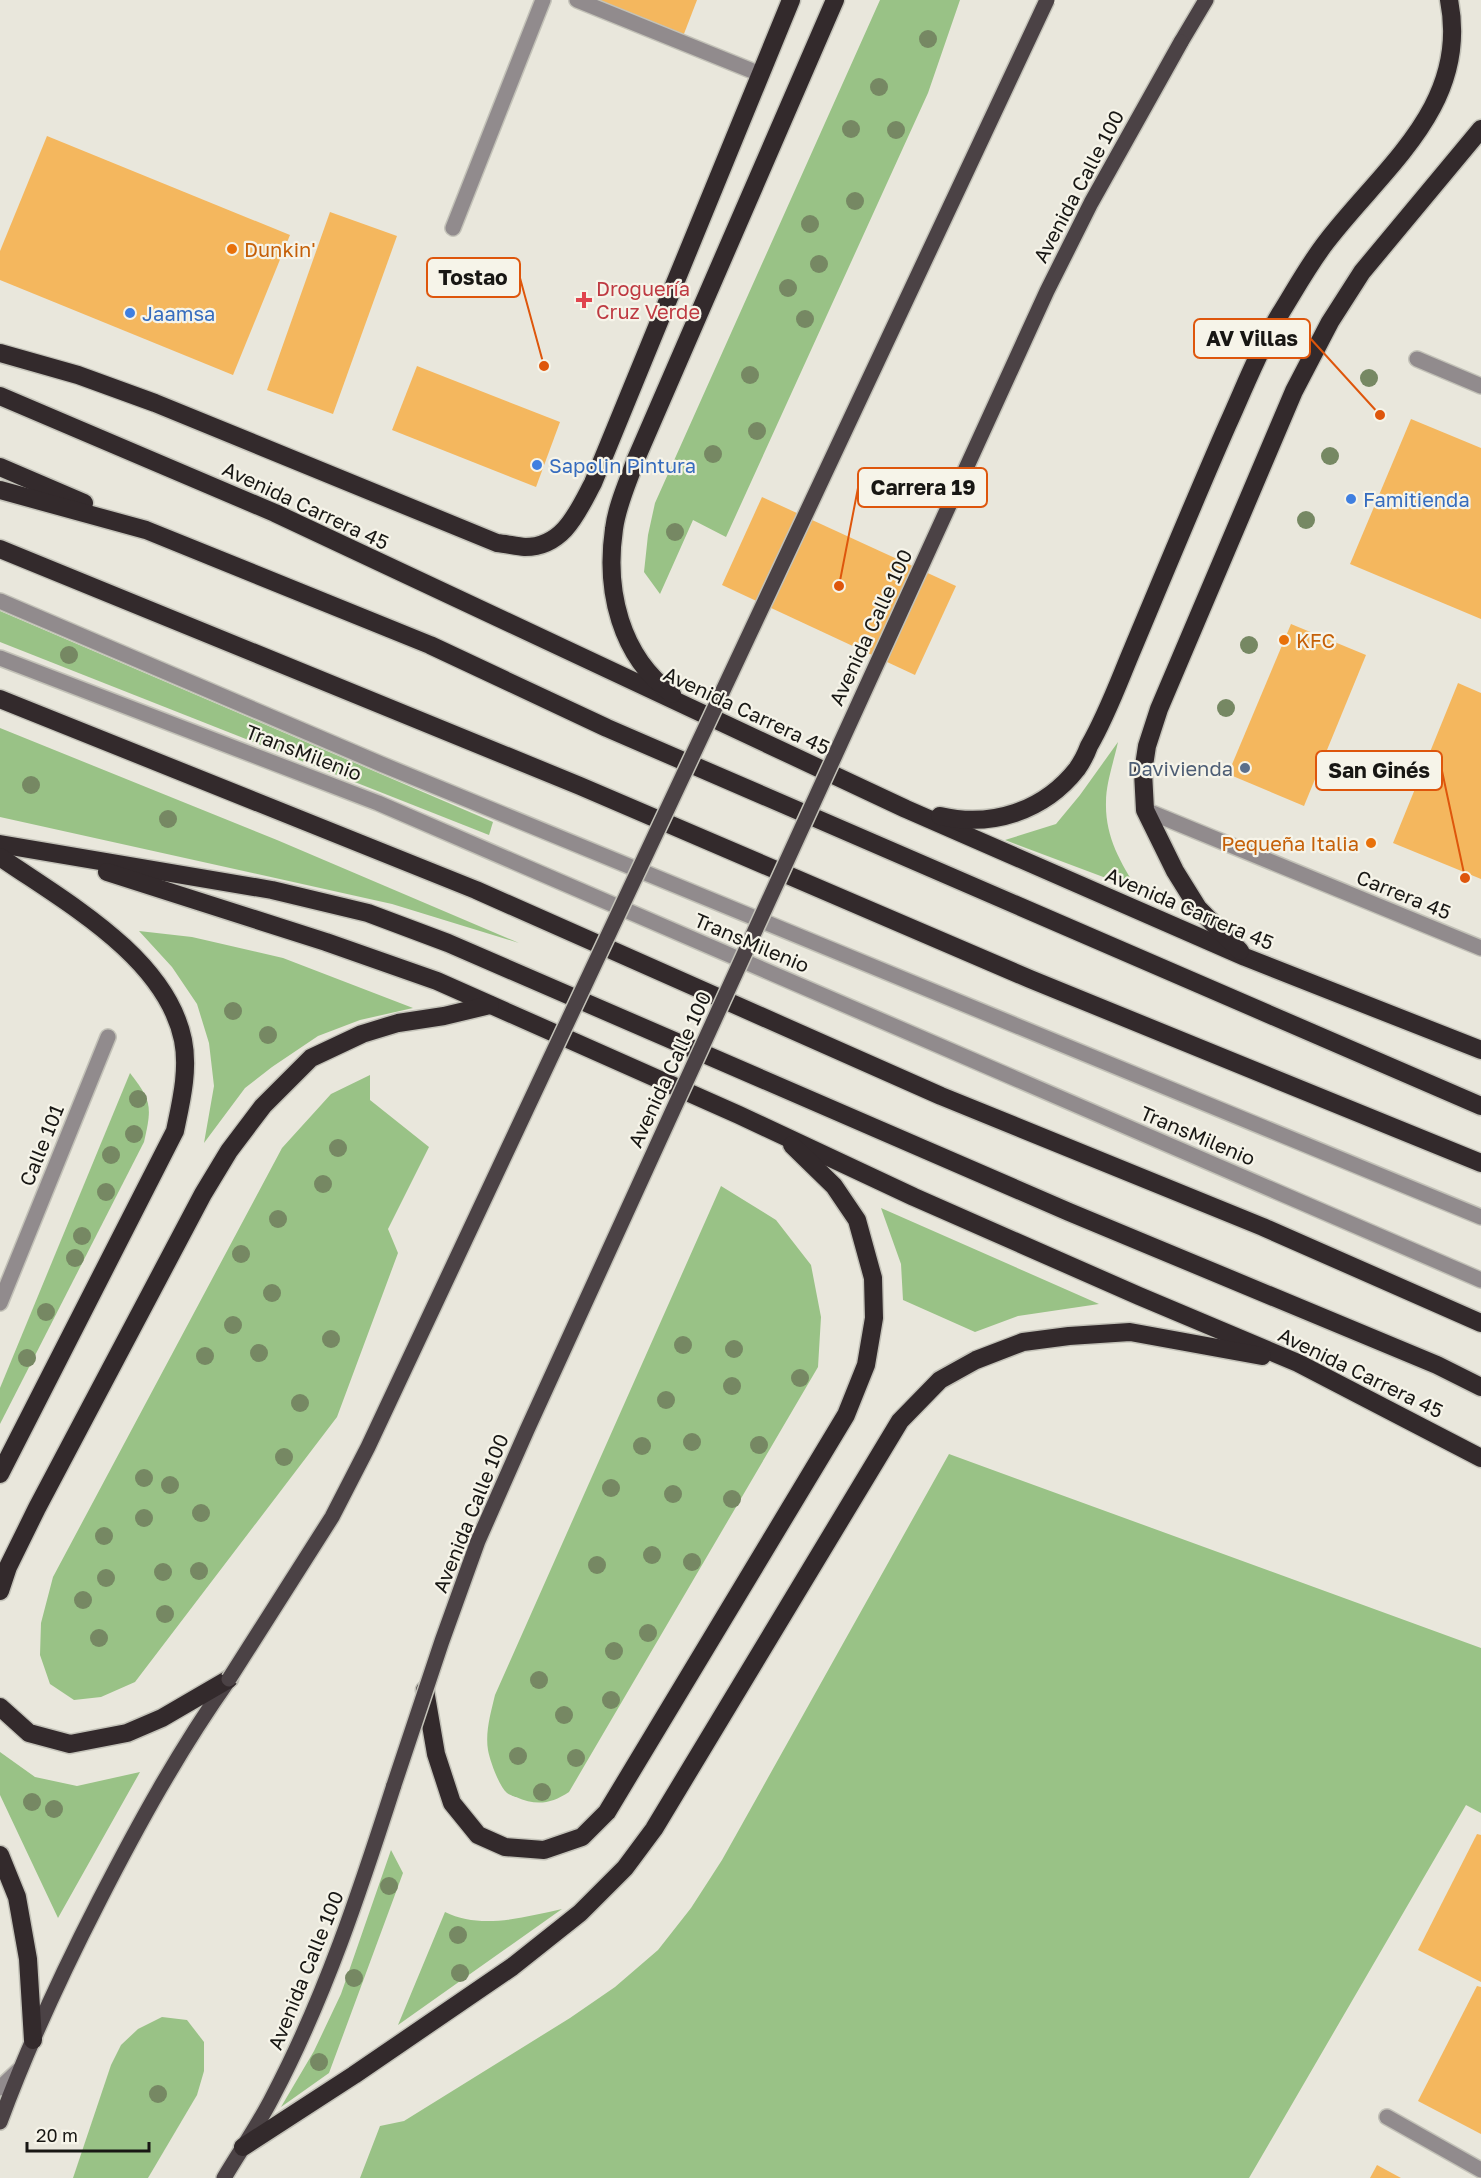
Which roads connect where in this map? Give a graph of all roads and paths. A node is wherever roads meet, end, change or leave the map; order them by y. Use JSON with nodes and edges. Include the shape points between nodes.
{"nodes":[{"id":1,"x":543,"y":0,"type":"edge"},
{"id":2,"x":577,"y":0,"type":"edge"},
{"id":3,"x":791,"y":0,"type":"edge"},
{"id":4,"x":834,"y":0,"type":"edge"},
{"id":5,"x":1047,"y":0,"type":"edge"},
{"id":6,"x":1206,"y":0,"type":"edge"},
{"id":7,"x":1449,"y":0,"type":"edge"},
{"id":8,"x":760,"y":74,"type":"junction"},
{"id":9,"x":1481,"y":129,"type":"edge"},
{"id":10,"x":453,"y":228,"type":"dead end"},
{"id":11,"x":0,"y":353,"type":"edge"},
{"id":12,"x":1417,"y":359,"type":"dead end"},
{"id":13,"x":1481,"y":386,"type":"edge"},
{"id":14,"x":0,"y":396,"type":"edge"},
{"id":15,"x":0,"y":467,"type":"edge"},
{"id":16,"x":0,"y":490,"type":"edge"},
{"id":17,"x":146,"y":530,"type":"junction"},
{"id":18,"x":0,"y":549,"type":"edge"},
{"id":19,"x":0,"y":601,"type":"edge"},
{"id":20,"x":0,"y":658,"type":"edge"},
{"id":21,"x":0,"y":699,"type":"edge"},
{"id":22,"x":695,"y":711,"type":"junction"},
{"id":23,"x":906,"y":809,"type":"junction"},
{"id":24,"x":1145,"y":810,"type":"junction"},
{"id":25,"x":0,"y":844,"type":"edge"},
{"id":26,"x":54,"y":854,"type":"junction"},
{"id":27,"x":0,"y":857,"type":"edge"},
{"id":28,"x":1481,"y":948,"type":"edge"},
{"id":29,"x":1245,"y":957,"type":"junction"},
{"id":30,"x":490,"y":1005,"type":"junction"},
{"id":31,"x":108,"y":1037,"type":"dead end"},
{"id":32,"x":1481,"y":1050,"type":"edge"},
{"id":33,"x":1481,"y":1106,"type":"edge"},
{"id":34,"x":782,"y":1135,"type":"junction"},
{"id":35,"x":1481,"y":1163,"type":"edge"},
{"id":36,"x":1481,"y":1217,"type":"edge"},
{"id":37,"x":1481,"y":1280,"type":"edge"},
{"id":38,"x":0,"y":1303,"type":"edge"},
{"id":39,"x":1481,"y":1323,"type":"edge"},
{"id":40,"x":1298,"y":1363,"type":"junction"},
{"id":41,"x":1481,"y":1387,"type":"edge"},
{"id":42,"x":1481,"y":1458,"type":"edge"},
{"id":43,"x":0,"y":1474,"type":"edge"},
{"id":44,"x":0,"y":1591,"type":"edge"},
{"id":45,"x":230,"y":1679,"type":"junction"},
{"id":46,"x":425,"y":1690,"type":"junction"},
{"id":47,"x":0,"y":1707,"type":"edge"},
{"id":48,"x":0,"y":1855,"type":"edge"},
{"id":49,"x":33,"y":2040,"type":"junction"},
{"id":50,"x":19,"y":2070,"type":"junction"},
{"id":51,"x":0,"y":2088,"type":"edge"},
{"id":52,"x":1387,"y":2117,"type":"dead end"},
{"id":53,"x":0,"y":2122,"type":"edge"},
{"id":54,"x":243,"y":2147,"type":"junction"},
{"id":55,"x":1481,"y":2170,"type":"edge"},
{"id":56,"x":224,"y":2178,"type":"edge"}],
"edges":[{"from":1,"to":10,"type":"street"},
{"from":2,"to":8,"type":"street"},
{"from":3,"to":8,"type":"highway"},
{"from":4,"to":22,"type":"highway","via":[[636,459],[614,527],[613,592],[631,648],[645,669]]},
{"from":5,"to":45,"type":"main road","bridge":true,"via":[[377,1428],[332,1516]]},
{"from":6,"to":46,"type":"main road","name":"Avenida Calle 100","bridge":true,"via":[[1090,203],[1047,291],[527,1430],[478,1541]]},
{"from":7,"to":23,"type":"highway","via":[[1453,19],[1450,62],[1434,106],[1408,145],[1326,242],[1276,320],[1078,768],[1058,788],[1013,815],[956,820]]},
{"from":8,"to":11,"type":"highway","via":[[593,483],[573,521],[554,540],[527,547],[497,543],[155,403],[78,375]]},
{"from":9,"to":24,"type":"highway","via":[[1362,272],[1294,391],[1159,709],[1143,772]]},
{"from":12,"to":13,"type":"street"},
{"from":14,"to":22,"type":"highway","name":"Avenida Carrera 45","via":[[275,513]]},
{"from":15,"to":17,"type":"highway"},
{"from":16,"to":17,"type":"highway"},
{"from":17,"to":33,"type":"highway","via":[[430,645],[607,728]]},
{"from":18,"to":35,"type":"highway","via":[[580,786],[1030,979]]},
{"from":19,"to":36,"type":"street","name":"TransMilenio","via":[[381,764]]},
{"from":20,"to":37,"type":"street","name":"TransMilenio","via":[[378,803]]},
{"from":21,"to":39,"type":"highway","via":[[476,890],[941,1096],[1263,1227]]},
{"from":22,"to":23,"type":"highway","name":"Avenida Carrera 45"},
{"from":23,"to":29,"type":"highway","name":"Avenida Carrera 45"},
{"from":24,"to":28,"type":"street","name":"Carrera 45"},
{"from":24,"to":29,"type":"highway","via":[[1174,871],[1198,908]]},
{"from":25,"to":26,"type":"highway","name":"Avenida Carrera 45"},
{"from":26,"to":30,"type":"highway","name":"Avenida Carrera 45","via":[[326,942],[437,981]]},
{"from":26,"to":41,"type":"highway","name":"Avenida Carrera 45","via":[[272,890],[368,913],[459,948]]},
{"from":27,"to":43,"type":"highway","via":[[119,941],[174,1008],[184,1042],[184,1088],[175,1131]]},
{"from":29,"to":32,"type":"highway","name":"Avenida Carrera 45"},
{"from":30,"to":34,"type":"highway","name":"Avenida Carrera 45"},
{"from":30,"to":44,"type":"highway","via":[[362,1034],[311,1058],[263,1106],[203,1194],[37,1508]]},
{"from":31,"to":38,"type":"street","name":"Calle 101"},
{"from":34,"to":40,"type":"highway","name":"Avenida Carrera 45","via":[[925,1202]]},
{"from":34,"to":46,"type":"highway","via":[[834,1186],[857,1220],[873,1278],[874,1318],[866,1365],[846,1415],[607,1812],[582,1837],[544,1850],[505,1847],[478,1835],[452,1803],[436,1754]]},
{"from":40,"to":42,"type":"highway","name":"Avenida Carrera 45"},
{"from":40,"to":54,"type":"highway","via":[[1130,1332],[1023,1342],[976,1360],[940,1380],[900,1421],[654,1829],[625,1868],[580,1913],[512,1967]]},
{"from":45,"to":47,"type":"highway","via":[[128,1733],[70,1744],[29,1733]]},
{"from":45,"to":49,"type":"main road","via":[[164,1778],[75,1947]]},
{"from":46,"to":54,"type":"main road","name":"Avenida Calle 100","bridge":true,"via":[[332,1967],[273,2097]]},
{"from":48,"to":49,"type":"highway","via":[[17,1897],[27,1948]]},
{"from":49,"to":50,"type":"main road"},
{"from":50,"to":51,"type":"street"},
{"from":50,"to":53,"type":"main road"},
{"from":52,"to":55,"type":"street"},
{"from":54,"to":56,"type":"main road","name":"Avenida Calle 100"}]}
